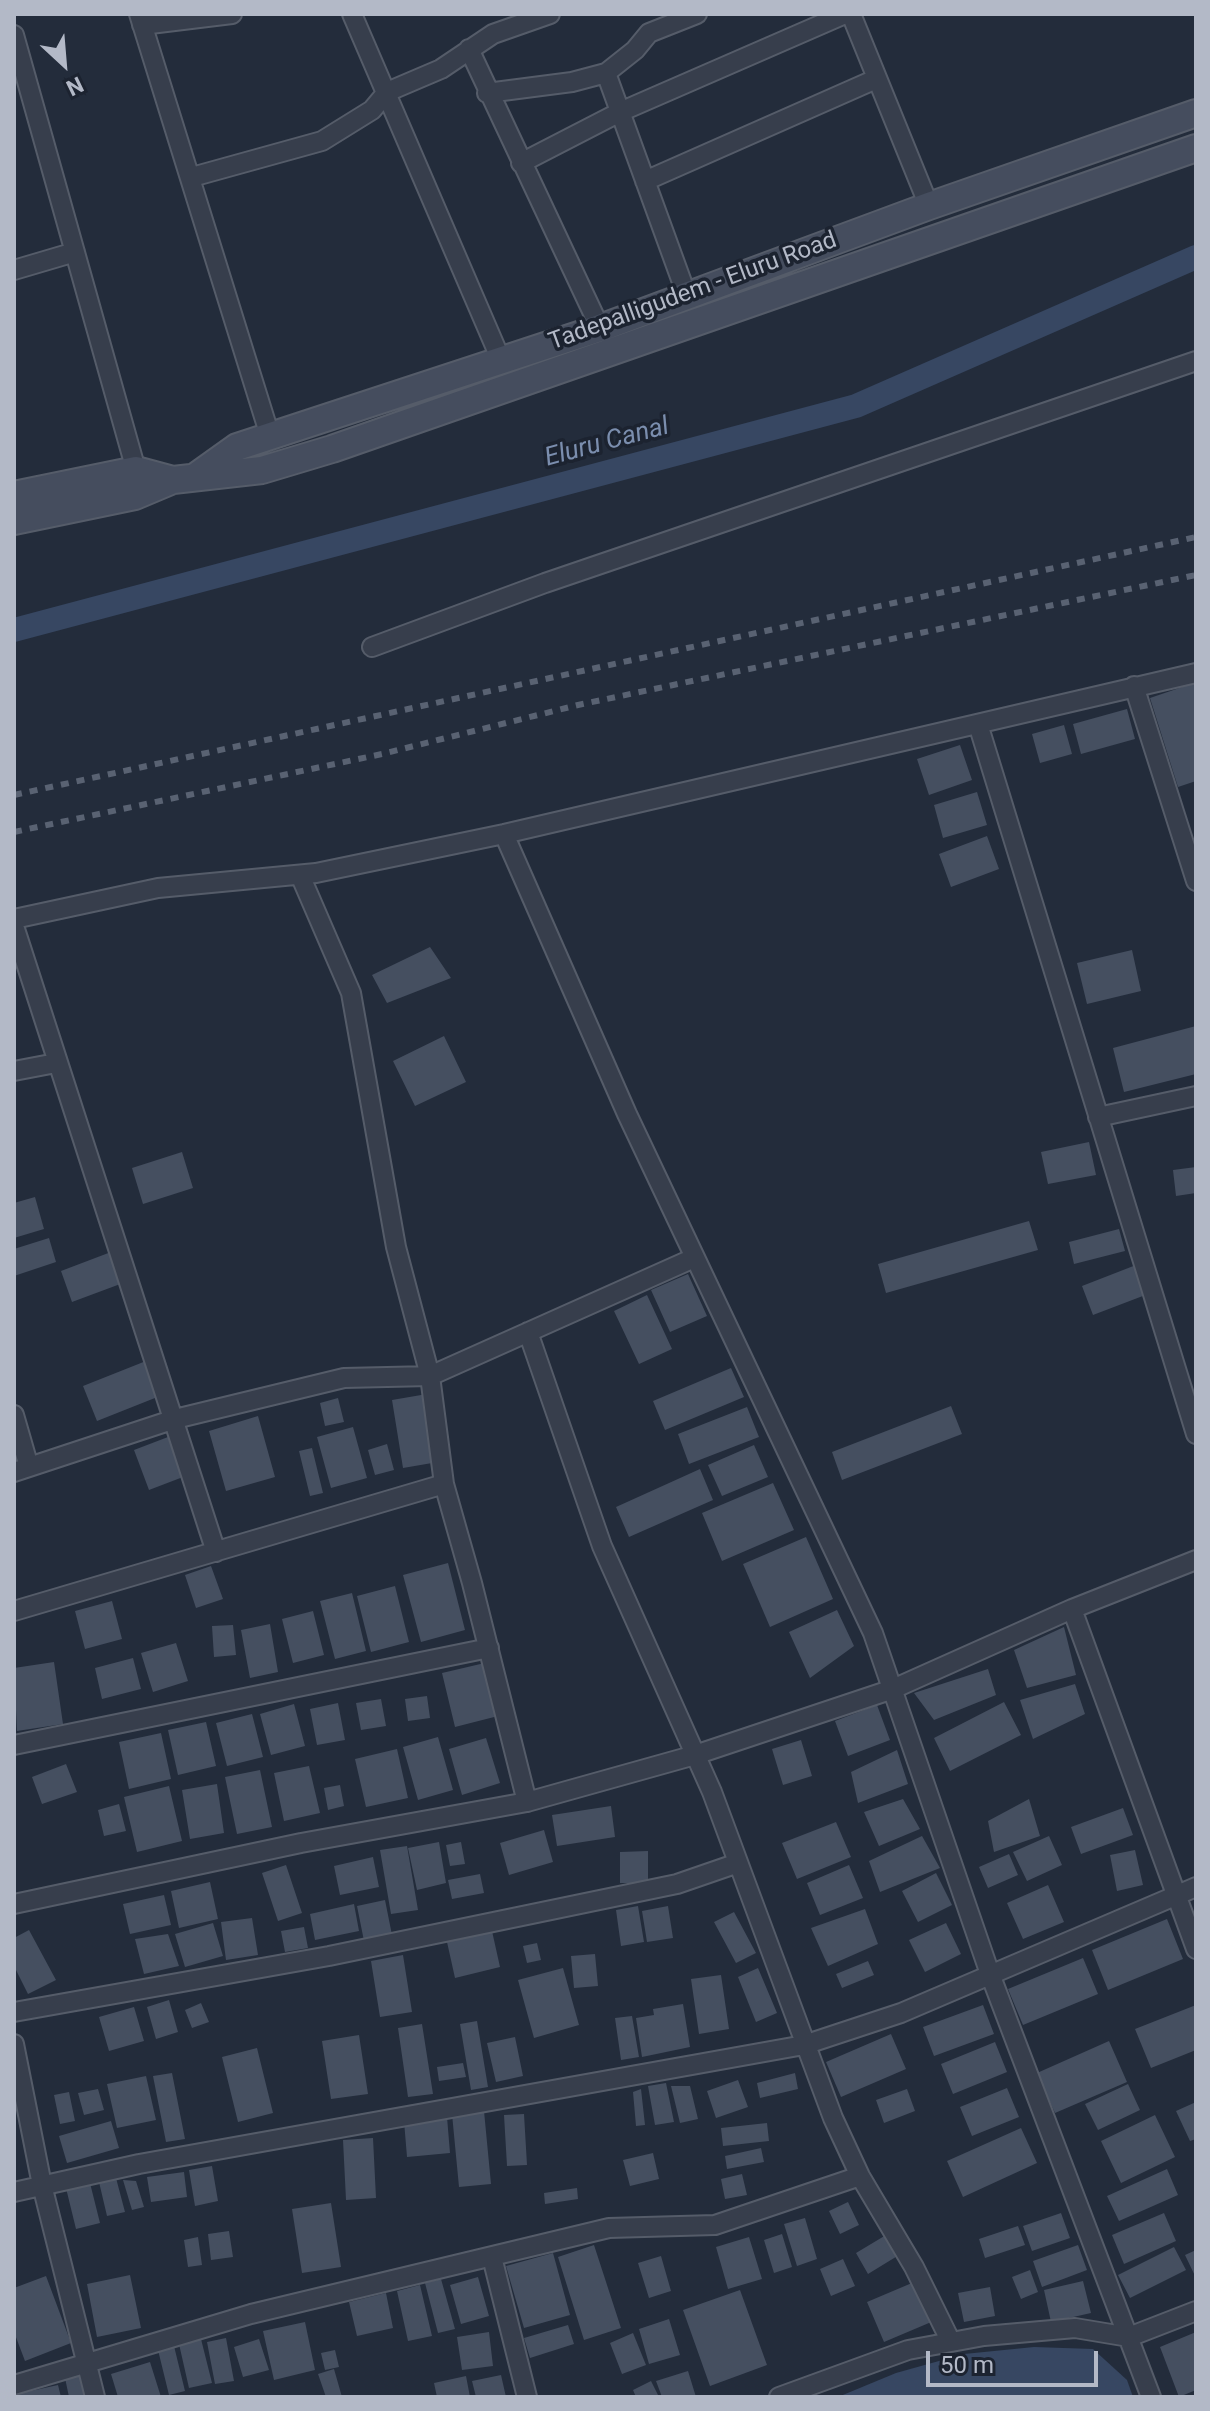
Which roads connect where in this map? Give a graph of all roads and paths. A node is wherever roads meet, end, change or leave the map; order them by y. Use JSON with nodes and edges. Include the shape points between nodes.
{"nodes":[{"id":1,"x":232,"y":14,"type":"edge"},
{"id":2,"x":352,"y":14,"type":"edge"},
{"id":3,"x":550,"y":14,"type":"edge"},
{"id":4,"x":697,"y":14,"type":"edge"},
{"id":5,"x":848,"y":14,"type":"edge"},
{"id":6,"x":141,"y":19,"type":"edge"},
{"id":7,"x":14,"y":35,"type":"edge"},
{"id":8,"x":469,"y":49,"type":"junction"},
{"id":9,"x":606,"y":73,"type":"junction"},
{"id":10,"x":876,"y":79,"type":"junction"},
{"id":11,"x":387,"y":92,"type":"junction"},
{"id":12,"x":487,"y":93,"type":"junction"},
{"id":13,"x":620,"y":112,"type":"junction"},
{"id":14,"x":1196,"y":113,"type":"edge"},
{"id":15,"x":1196,"y":148,"type":"edge"},
{"id":16,"x":521,"y":163,"type":"junction"},
{"id":17,"x":192,"y":177,"type":"junction"},
{"id":18,"x":645,"y":181,"type":"junction"},
{"id":19,"x":929,"y":206,"type":"junction"},
{"id":20,"x":75,"y":252,"type":"junction"},
{"id":21,"x":14,"y":270,"type":"edge"},
{"id":22,"x":687,"y":296,"type":"junction"},
{"id":23,"x":600,"y":328,"type":"junction"},
{"id":24,"x":501,"y":360,"type":"junction"},
{"id":25,"x":1196,"y":361,"type":"edge"},
{"id":26,"x":270,"y":436,"type":"junction"},
{"id":27,"x":136,"y":470,"type":"junction"},
{"id":28,"x":184,"y":478,"type":"junction"},
{"id":29,"x":14,"y":495,"type":"edge"},
{"id":30,"x":14,"y":521,"type":"edge"},
{"id":31,"x":372,"y":647,"type":"dead end"},
{"id":32,"x":1196,"y":673,"type":"edge"},
{"id":33,"x":1134,"y":686,"type":"junction"},
{"id":34,"x":978,"y":724,"type":"junction"},
{"id":35,"x":504,"y":834,"type":"junction"},
{"id":36,"x":300,"y":875,"type":"junction"},
{"id":37,"x":1196,"y":881,"type":"edge"},
{"id":38,"x":14,"y":919,"type":"edge"},
{"id":39,"x":14,"y":926,"type":"edge"},
{"id":40,"x":56,"y":1063,"type":"junction"},
{"id":41,"x":14,"y":1071,"type":"edge"},
{"id":42,"x":1196,"y":1096,"type":"edge"},
{"id":43,"x":1098,"y":1117,"type":"junction"},
{"id":44,"x":694,"y":1258,"type":"junction"},
{"id":45,"x":528,"y":1332,"type":"junction"},
{"id":46,"x":430,"y":1376,"type":"junction"},
{"id":47,"x":14,"y":1415,"type":"edge"},
{"id":48,"x":175,"y":1419,"type":"junction"},
{"id":49,"x":1196,"y":1434,"type":"edge"},
{"id":50,"x":22,"y":1469,"type":"edge"},
{"id":51,"x":444,"y":1484,"type":"junction"},
{"id":52,"x":216,"y":1552,"type":"junction"},
{"id":53,"x":1196,"y":1560,"type":"edge"},
{"id":54,"x":1072,"y":1609,"type":"junction"},
{"id":55,"x":14,"y":1611,"type":"edge"},
{"id":56,"x":489,"y":1648,"type":"junction"},
{"id":57,"x":893,"y":1689,"type":"junction"},
{"id":58,"x":14,"y":1745,"type":"edge"},
{"id":59,"x":695,"y":1755,"type":"junction"},
{"id":60,"x":527,"y":1802,"type":"junction"},
{"id":61,"x":738,"y":1863,"type":"junction"},
{"id":62,"x":1196,"y":1887,"type":"edge"},
{"id":63,"x":1177,"y":1895,"type":"junction"},
{"id":64,"x":14,"y":1904,"type":"edge"},
{"id":65,"x":1196,"y":1949,"type":"edge"},
{"id":66,"x":990,"y":1974,"type":"junction"},
{"id":67,"x":14,"y":2012,"type":"edge"},
{"id":68,"x":14,"y":2044,"type":"edge"},
{"id":69,"x":804,"y":2045,"type":"junction"},
{"id":70,"x":860,"y":2176,"type":"junction"},
{"id":71,"x":42,"y":2185,"type":"junction"},
{"id":72,"x":14,"y":2192,"type":"edge"},
{"id":73,"x":492,"y":2257,"type":"junction"},
{"id":74,"x":1196,"y":2311,"type":"edge"},
{"id":75,"x":1129,"y":2337,"type":"junction"},
{"id":76,"x":951,"y":2342,"type":"junction"},
{"id":77,"x":87,"y":2363,"type":"junction"},
{"id":78,"x":14,"y":2385,"type":"edge"},
{"id":79,"x":799,"y":2394,"type":"edge"},
{"id":80,"x":95,"y":2397,"type":"edge"},
{"id":81,"x":527,"y":2397,"type":"edge"},
{"id":82,"x":779,"y":2397,"type":"edge"},
{"id":83,"x":1151,"y":2397,"type":"edge"}],
"edges":[{"from":1,"to":6,"type":"street"},
{"from":2,"to":11,"type":"street"},
{"from":3,"to":8,"type":"street","via":[[493,34]]},
{"from":4,"to":9,"type":"street","via":[[649,33]]},
{"from":5,"to":10,"type":"street"},
{"from":5,"to":13,"type":"street"},
{"from":6,"to":17,"type":"street"},
{"from":7,"to":20,"type":"street"},
{"from":8,"to":11,"type":"street","via":[[441,69]]},
{"from":8,"to":12,"type":"street"},
{"from":9,"to":12,"type":"street"},
{"from":9,"to":13,"type":"street"},
{"from":10,"to":18,"type":"street"},
{"from":10,"to":19,"type":"street"},
{"from":11,"to":17,"type":"street","via":[[372,110],[322,141]]},
{"from":11,"to":24,"type":"street"},
{"from":12,"to":16,"type":"street"},
{"from":13,"to":16,"type":"street"},
{"from":13,"to":18,"type":"street"},
{"from":14,"to":19,"type":"main road","name":"Tadepalligudem - Eluru Road"},
{"from":15,"to":28,"type":"main road","name":"Tadepalligudem - Eluru Road","via":[[332,449],[262,470]]},
{"from":16,"to":23,"type":"street"},
{"from":17,"to":26,"type":"street"},
{"from":18,"to":22,"type":"street"},
{"from":19,"to":22,"type":"main road","name":"Tadepalligudem - Eluru Road"},
{"from":20,"to":21,"type":"street"},
{"from":20,"to":27,"type":"street"},
{"from":22,"to":23,"type":"main road","name":"Tadepalligudem - Eluru Road"},
{"from":23,"to":24,"type":"main road","name":"Tadepalligudem - Eluru Road"},
{"from":24,"to":26,"type":"main road","name":"Tadepalligudem - Eluru Road"},
{"from":25,"to":31,"type":"street"},
{"from":26,"to":28,"type":"main road","name":"Tadepalligudem - Eluru Road","via":[[237,447]]},
{"from":27,"to":28,"type":"main road","name":"Tadepalligudem - Eluru Road"},
{"from":27,"to":29,"type":"main road","name":"Tadepalligudem - Eluru Road"},
{"from":28,"to":30,"type":"main road","name":"Tadepalligudem - Eluru Road","via":[[135,496]]},
{"from":32,"to":33,"type":"street"},
{"from":33,"to":34,"type":"street"},
{"from":33,"to":37,"type":"street"},
{"from":34,"to":35,"type":"street"},
{"from":34,"to":43,"type":"street"},
{"from":35,"to":36,"type":"street"},
{"from":35,"to":44,"type":"street"},
{"from":36,"to":38,"type":"street","via":[[158,888]]},
{"from":36,"to":46,"type":"street","via":[[351,993],[396,1247]]},
{"from":39,"to":40,"type":"street"},
{"from":40,"to":41,"type":"street"},
{"from":40,"to":48,"type":"street"},
{"from":42,"to":43,"type":"street"},
{"from":43,"to":49,"type":"street"},
{"from":44,"to":45,"type":"street"},
{"from":44,"to":57,"type":"street","via":[[873,1633]]},
{"from":45,"to":46,"type":"street"},
{"from":45,"to":59,"type":"street","via":[[602,1546]]},
{"from":46,"to":48,"type":"street","via":[[344,1378]]},
{"from":46,"to":51,"type":"street"},
{"from":47,"to":50,"type":"street"},
{"from":48,"to":50,"type":"street"},
{"from":48,"to":52,"type":"street"},
{"from":51,"to":52,"type":"street"},
{"from":51,"to":56,"type":"street"},
{"from":52,"to":55,"type":"street"},
{"from":53,"to":54,"type":"street"},
{"from":54,"to":57,"type":"street"},
{"from":54,"to":63,"type":"street"},
{"from":56,"to":58,"type":"street"},
{"from":56,"to":60,"type":"street"},
{"from":57,"to":59,"type":"street"},
{"from":57,"to":66,"type":"street"},
{"from":59,"to":60,"type":"street"},
{"from":59,"to":61,"type":"street"},
{"from":60,"to":64,"type":"street"},
{"from":61,"to":67,"type":"street","via":[[677,1884],[344,1953]]},
{"from":61,"to":69,"type":"street"},
{"from":62,"to":63,"type":"street"},
{"from":63,"to":65,"type":"street"},
{"from":63,"to":66,"type":"street"},
{"from":66,"to":69,"type":"street","via":[[901,2013]]},
{"from":66,"to":75,"type":"street"},
{"from":68,"to":71,"type":"street"},
{"from":69,"to":70,"type":"street"},
{"from":69,"to":71,"type":"street","via":[[183,2155]]},
{"from":70,"to":73,"type":"street","via":[[715,2225],[609,2228]]},
{"from":70,"to":76,"type":"street"},
{"from":71,"to":72,"type":"street"},
{"from":71,"to":77,"type":"street"},
{"from":73,"to":77,"type":"street","via":[[251,2314]]},
{"from":73,"to":81,"type":"street"},
{"from":74,"to":75,"type":"street"},
{"from":75,"to":76,"type":"street","via":[[1075,2328]]},
{"from":75,"to":83,"type":"street"},
{"from":76,"to":79,"type":"street","via":[[908,2350]]},
{"from":77,"to":78,"type":"street"},
{"from":77,"to":80,"type":"street"},
{"from":79,"to":82,"type":"street"}]}
